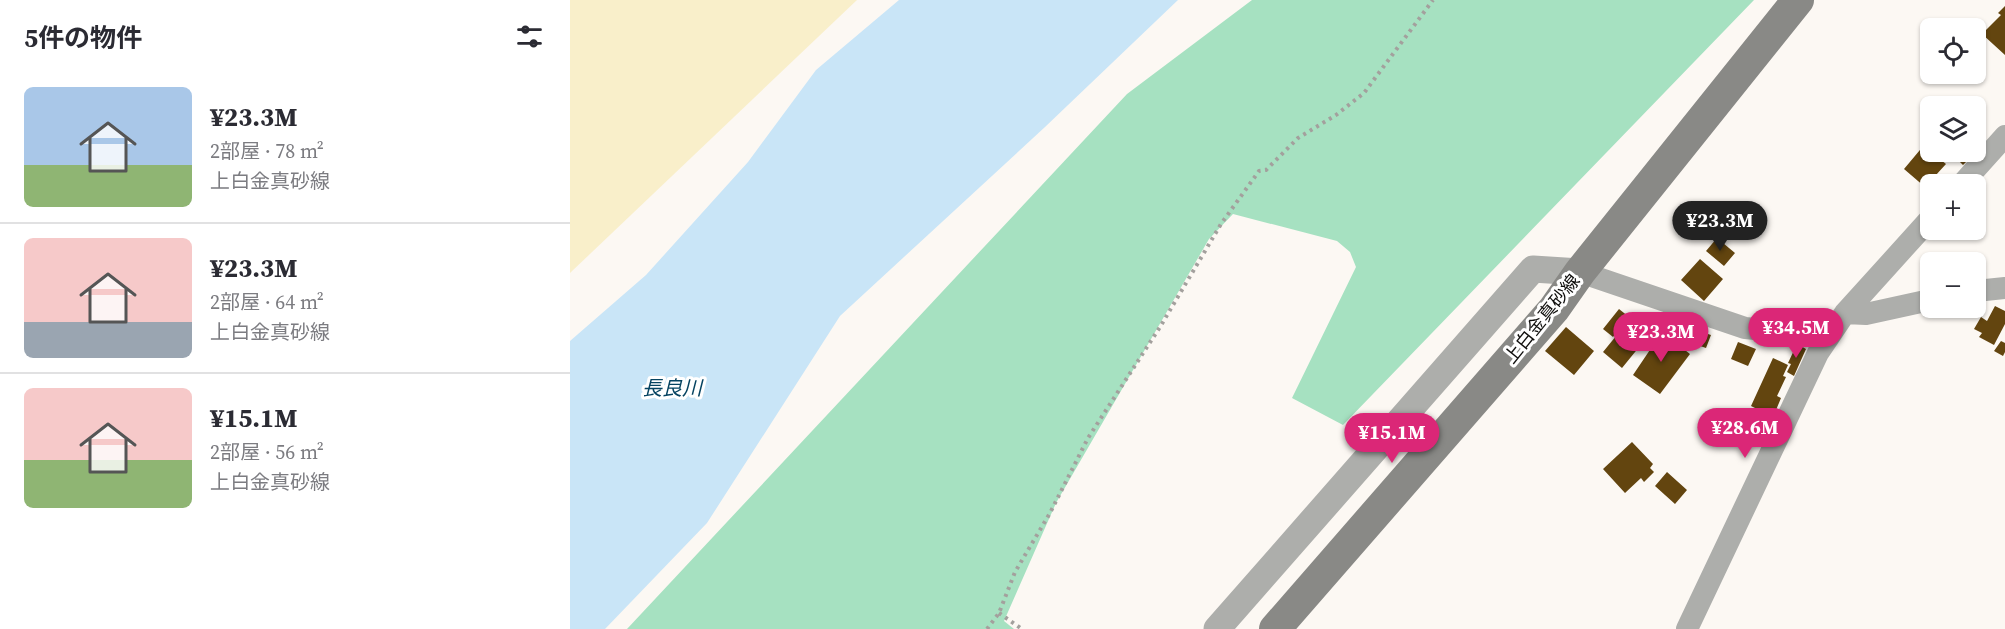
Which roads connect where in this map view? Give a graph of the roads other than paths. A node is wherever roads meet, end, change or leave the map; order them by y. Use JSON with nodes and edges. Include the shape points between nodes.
{"nodes":[{"id":1,"x":1798,"y":0,"type":"edge"},
{"id":2,"x":2005,"y":136,"type":"edge"},
{"id":3,"x":1971,"y":174,"type":"edge"},
{"id":4,"x":1920,"y":230,"type":"edge"},
{"id":5,"x":1580,"y":272,"type":"junction"},
{"id":6,"x":2005,"y":288,"type":"edge"},
{"id":7,"x":1986,"y":290,"type":"edge"},
{"id":8,"x":1920,"y":302,"type":"edge"},
{"id":9,"x":1840,"y":321,"type":"junction"},
{"id":10,"x":1217,"y":629,"type":"edge"},
{"id":11,"x":1275,"y":629,"type":"edge"},
{"id":12,"x":1687,"y":629,"type":"edge"}],
"edges":[{"from":1,"to":5,"type":"main road","name":"上白金真砂線"},
{"from":2,"to":3,"type":"street"},
{"from":4,"to":9,"type":"street"},
{"from":5,"to":9,"type":"street","via":[[1746,328],[1797,333]]},
{"from":5,"to":10,"type":"street","via":[[1533,269]]},
{"from":5,"to":11,"type":"main road","name":"上白金真砂線","via":[[1554,309]]},
{"from":6,"to":7,"type":"street"},
{"from":8,"to":9,"type":"street"},
{"from":9,"to":12,"type":"street","via":[[1818,353]]}]}
